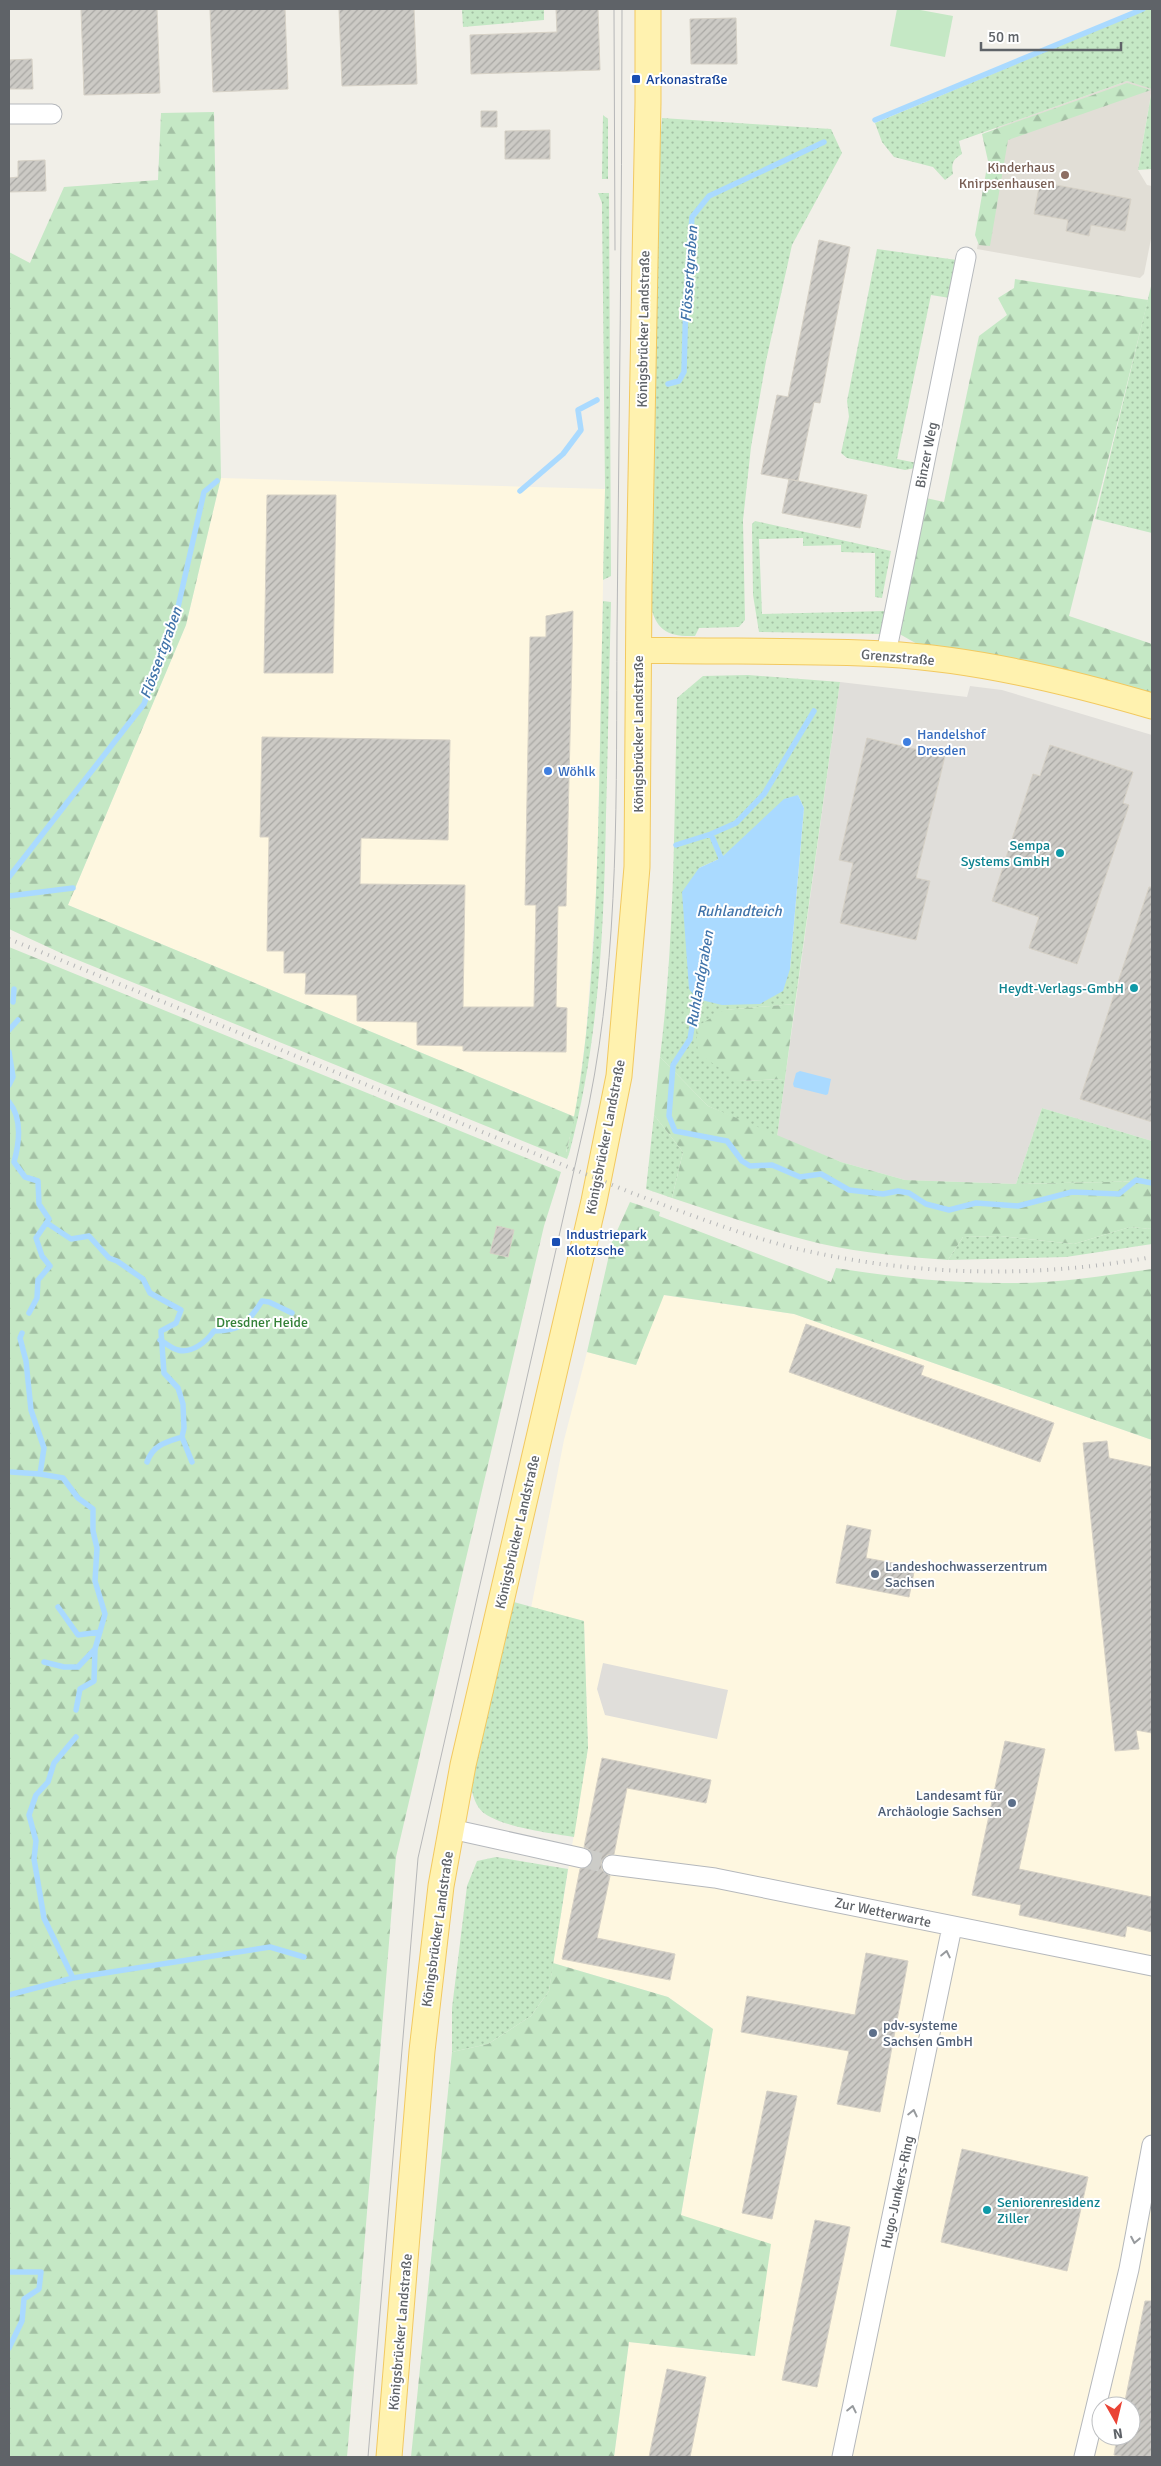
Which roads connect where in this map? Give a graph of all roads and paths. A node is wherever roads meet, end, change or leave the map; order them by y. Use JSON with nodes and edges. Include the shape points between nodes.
{"nodes":[{"id":1,"x":648,"y":9,"type":"edge"},
{"id":2,"x":9,"y":114,"type":"edge"},
{"id":3,"x":52,"y":114,"type":"dead end"},
{"id":4,"x":966,"y":257,"type":"dead end"},
{"id":5,"x":639,"y":650,"type":"junction"},
{"id":6,"x":886,"y":654,"type":"junction"},
{"id":7,"x":1152,"y":706,"type":"edge"},
{"id":8,"x":451,"y":1829,"type":"junction"},
{"id":9,"x":582,"y":1858,"type":"tunnel mouth"},
{"id":10,"x":612,"y":1865,"type":"tunnel mouth"},
{"id":11,"x":952,"y":1927,"type":"junction"},
{"id":12,"x":1152,"y":1966,"type":"edge"},
{"id":13,"x":1152,"y":2145,"type":"edge"},
{"id":14,"x":389,"y":2457,"type":"edge"},
{"id":15,"x":842,"y":2457,"type":"edge"},
{"id":16,"x":1084,"y":2457,"type":"edge"}],
"edges":[{"from":1,"to":5,"type":"main road","name":"Königsbrücker Landstraße"},
{"from":2,"to":3,"type":"street"},
{"from":4,"to":6,"type":"street","name":"Binzer Weg"},
{"from":5,"to":6,"type":"main road","name":"Grenzstraße"},
{"from":5,"to":8,"type":"main road","name":"Königsbrücker Landstraße","via":[[637,867],[619,1076],[594,1201]]},
{"from":6,"to":7,"type":"main road","name":"Grenzstraße","via":[[1041,677]]},
{"from":8,"to":9,"type":"street"},
{"from":8,"to":14,"type":"main road","name":"Königsbrücker Landstraße","via":[[428,1990]]},
{"from":10,"to":11,"type":"street","name":"Zur Wetterwarte","via":[[715,1878]]},
{"from":11,"to":12,"type":"street","name":"Zur Wetterwarte"},
{"from":15,"to":11,"type":"street","name":"Hugo-Junkers-Ring","one_way":true},
{"from":13,"to":16,"type":"street","one_way":true,"via":[[1129,2269]]}]}
